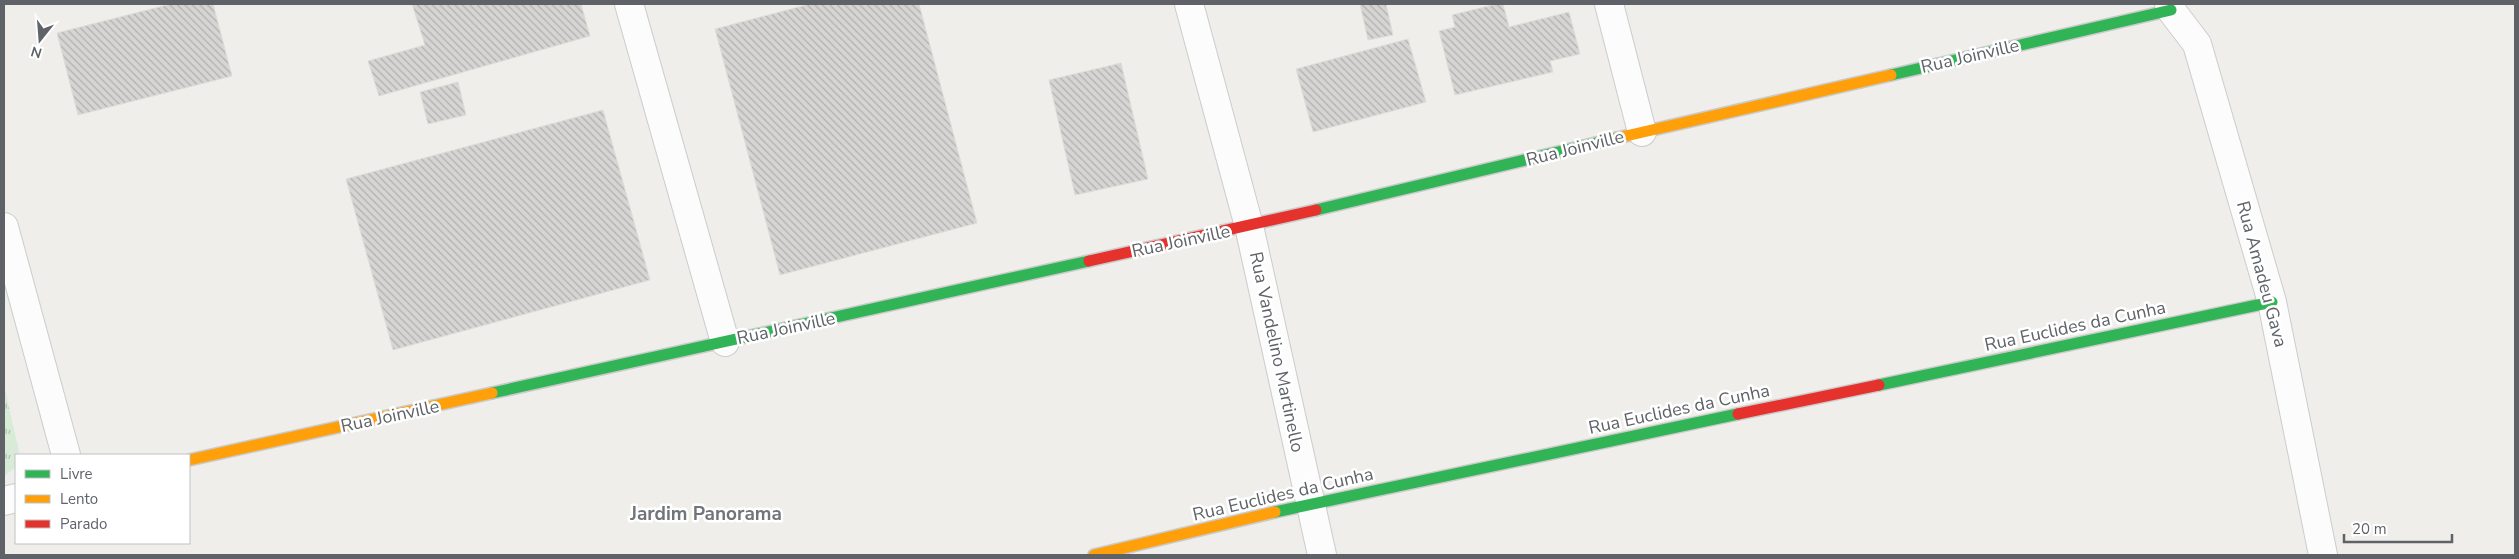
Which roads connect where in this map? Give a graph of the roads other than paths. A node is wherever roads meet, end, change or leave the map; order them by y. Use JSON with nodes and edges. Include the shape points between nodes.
{"nodes":[{"id":1,"x":629,"y":4,"type":"edge"},
{"id":2,"x":1189,"y":4,"type":"edge"},
{"id":3,"x":1609,"y":4,"type":"edge"},
{"id":4,"x":2170,"y":7,"type":"edge"},
{"id":5,"x":1642,"y":132,"type":"junction"},
{"id":6,"x":1249,"y":226,"type":"junction"},
{"id":7,"x":4,"y":227,"type":"edge"},
{"id":8,"x":2272,"y":302,"type":"junction"},
{"id":9,"x":725,"y":342,"type":"junction"},
{"id":10,"x":66,"y":454,"type":"edge"},
{"id":11,"x":190,"y":460,"type":"edge"},
{"id":12,"x":1310,"y":504,"type":"junction"},
{"id":13,"x":1094,"y":555,"type":"edge"},
{"id":14,"x":1322,"y":555,"type":"edge"},
{"id":15,"x":2323,"y":555,"type":"edge"}],
"edges":[{"from":1,"to":9,"type":"street"},
{"from":2,"to":6,"type":"street","name":"Rua Vandelino Martinello"},
{"from":3,"to":5,"type":"street"},
{"from":4,"to":5,"type":"street","name":"Rua Joinville"},
{"from":4,"to":8,"type":"street","name":"Rua Amadeu Gava","via":[[2197,44]]},
{"from":5,"to":6,"type":"street","name":"Rua Joinville"},
{"from":6,"to":9,"type":"street","name":"Rua Joinville"},
{"from":6,"to":12,"type":"street","name":"Rua Vandelino Martinello"},
{"from":7,"to":10,"type":"street"},
{"from":8,"to":12,"type":"street","name":"Rua Euclides da Cunha"},
{"from":8,"to":15,"type":"street","name":"Rua Amadeu Gava"},
{"from":9,"to":11,"type":"street","name":"Rua Joinville"},
{"from":12,"to":13,"type":"street","name":"Rua Euclides da Cunha"},
{"from":12,"to":14,"type":"street","name":"Rua Vandelino Martinello"}]}
